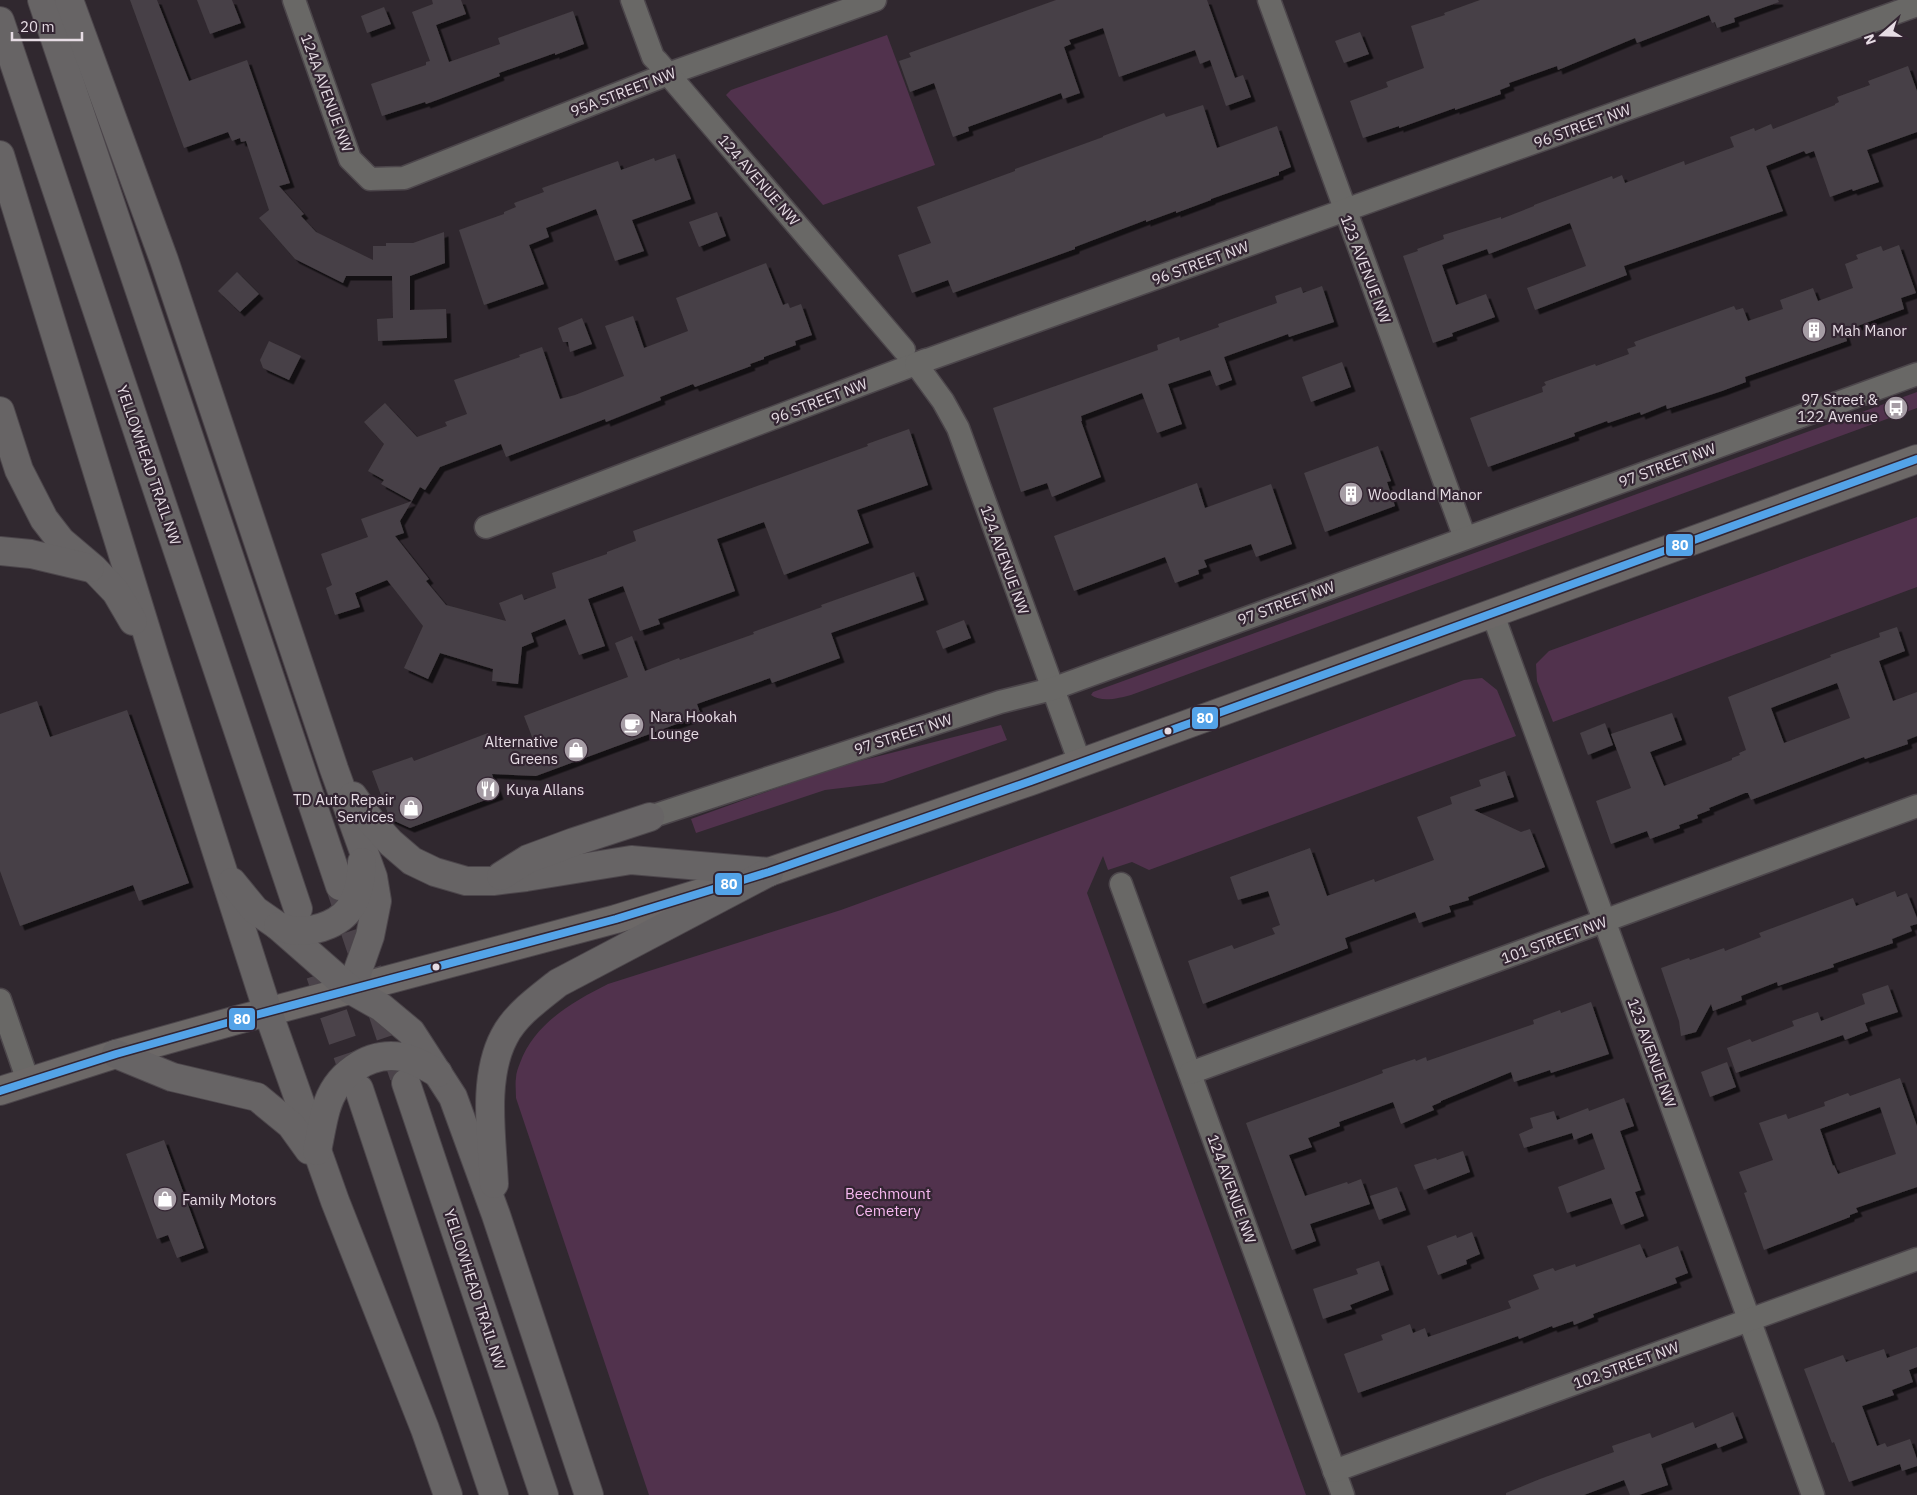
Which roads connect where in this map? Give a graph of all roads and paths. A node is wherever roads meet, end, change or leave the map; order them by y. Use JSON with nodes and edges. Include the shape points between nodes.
{"nodes":[{"id":1,"x":42,"y":0,"type":"edge"},
{"id":2,"x":69,"y":0,"type":"edge"},
{"id":3,"x":294,"y":0,"type":"edge"},
{"id":4,"x":632,"y":0,"type":"edge"},
{"id":5,"x":875,"y":0,"type":"edge"},
{"id":6,"x":1269,"y":0,"type":"edge"},
{"id":7,"x":1917,"y":5,"type":"edge"},
{"id":8,"x":0,"y":21,"type":"edge"},
{"id":9,"x":668,"y":74,"type":"junction"},
{"id":10,"x":0,"y":155,"type":"edge"},
{"id":11,"x":370,"y":179,"type":"joint"},
{"id":12,"x":1345,"y":212,"type":"junction"},
{"id":13,"x":915,"y":358,"type":"junction"},
{"id":14,"x":1917,"y":374,"type":"edge"},
{"id":15,"x":0,"y":411,"type":"edge"},
{"id":16,"x":1917,"y":458,"type":"edge"},
{"id":17,"x":486,"y":527,"type":"dead end"},
{"id":18,"x":1465,"y":538,"type":"junction"},
{"id":19,"x":0,"y":551,"type":"edge"},
{"id":20,"x":94,"y":569,"type":"junction"},
{"id":21,"x":1492,"y":612,"type":"junction"},
{"id":22,"x":155,"y":659,"type":"junction"},
{"id":23,"x":1052,"y":689,"type":"junction"},
{"id":24,"x":1080,"y":763,"type":"junction"},
{"id":25,"x":334,"y":769,"type":"junction"},
{"id":26,"x":1917,"y":806,"type":"edge"},
{"id":27,"x":650,"y":817,"type":"joint"},
{"id":28,"x":363,"y":848,"type":"junction"},
{"id":29,"x":222,"y":868,"type":"junction"},
{"id":30,"x":769,"y":872,"type":"junction"},
{"id":31,"x":493,"y":881,"type":"junction"},
{"id":32,"x":1121,"y":884,"type":"dead end"},
{"id":33,"x":340,"y":886,"type":"tunnel mouth"},
{"id":34,"x":298,"y":909,"type":"dead end"},
{"id":35,"x":1604,"y":922,"type":"junction"},
{"id":36,"x":278,"y":926,"type":"junction"},
{"id":37,"x":351,"y":990,"type":"junction"},
{"id":38,"x":0,"y":1000,"type":"edge"},
{"id":39,"x":268,"y":1012,"type":"junction"},
{"id":40,"x":116,"y":1054,"type":"junction"},
{"id":41,"x":438,"y":1073,"type":"junction"},
{"id":42,"x":1190,"y":1073,"type":"junction"},
{"id":43,"x":28,"y":1081,"type":"junction"},
{"id":44,"x":406,"y":1083,"type":"tunnel mouth"},
{"id":45,"x":359,"y":1089,"type":"tunnel mouth"},
{"id":46,"x":0,"y":1091,"type":"edge"},
{"id":47,"x":317,"y":1151,"type":"junction"},
{"id":48,"x":335,"y":1201,"type":"junction"},
{"id":49,"x":496,"y":1215,"type":"junction"},
{"id":50,"x":1917,"y":1259,"type":"edge"},
{"id":51,"x":1749,"y":1320,"type":"junction"},
{"id":52,"x":1334,"y":1471,"type":"junction"},
{"id":53,"x":448,"y":1495,"type":"edge"},
{"id":54,"x":494,"y":1495,"type":"edge"},
{"id":55,"x":544,"y":1495,"type":"edge"},
{"id":56,"x":589,"y":1495,"type":"edge"},
{"id":57,"x":1343,"y":1495,"type":"edge"},
{"id":58,"x":1813,"y":1495,"type":"edge"}],
"edges":[{"from":1,"to":33,"type":"highway"},
{"from":2,"to":25,"type":"highway","via":[[164,260]]},
{"from":3,"to":11,"type":"street","name":"124A AVENUE NW","via":[[350,159]]},
{"from":4,"to":9,"type":"street","name":"124 AVENUE NW","via":[[654,57]]},
{"from":5,"to":9,"type":"street","name":"95A STREET NW"},
{"from":6,"to":12,"type":"street","name":"123 AVENUE NW"},
{"from":7,"to":12,"type":"street","name":"96 STREET NW"},
{"from":8,"to":34,"type":"highway","name":"YELLOWHEAD TRAIL NW"},
{"from":9,"to":11,"type":"street","name":"95A STREET NW","via":[[404,178]]},
{"from":9,"to":13,"type":"street","name":"124 AVENUE NW"},
{"from":10,"to":22,"type":"highway"},
{"from":12,"to":13,"type":"street","name":"96 STREET NW"},
{"from":12,"to":18,"type":"street","name":"123 AVENUE NW"},
{"from":13,"to":17,"type":"street","name":"96 STREET NW"},
{"from":13,"to":23,"type":"street","name":"124 AVENUE NW","via":[[958,428]]},
{"from":14,"to":18,"type":"street","name":"97 STREET NW"},
{"from":15,"to":20,"type":"highway","via":[[19,470],[44,519],[61,541]]},
{"from":16,"to":21,"type":"main road"},
{"from":18,"to":23,"type":"street","name":"97 STREET NW"},
{"from":19,"to":20,"type":"highway","via":[[31,554]]},
{"from":20,"to":22,"type":"highway","via":[[116,592]]},
{"from":21,"to":24,"type":"main road"},
{"from":21,"to":35,"type":"street","name":"123 AVENUE NW"},
{"from":22,"to":29,"type":"highway"},
{"from":23,"to":24,"type":"street","name":"124 AVENUE NW"},
{"from":23,"to":27,"type":"street","name":"97 STREET NW","via":[[1000,702]]},
{"from":24,"to":30,"type":"main road"},
{"from":25,"to":28,"type":"highway"},
{"from":25,"to":31,"type":"highway","via":[[370,820],[412,861],[466,881]]},
{"from":26,"to":35,"type":"street","name":"101 STREET NW"},
{"from":27,"to":31,"type":"highway","via":[[528,859]]},
{"from":28,"to":36,"type":"highway","via":[[361,883],[353,904],[342,917],[314,929],[295,931]]},
{"from":28,"to":37,"type":"highway","via":[[377,901],[370,936]]},
{"from":29,"to":36,"type":"highway","via":[[255,910]]},
{"from":29,"to":39,"type":"highway"},
{"from":30,"to":31,"type":"highway","via":[[630,860]]},
{"from":30,"to":37,"type":"main road","via":[[616,919]]},
{"from":30,"to":49,"type":"highway","via":[[558,983],[518,1018],[504,1036],[495,1060],[490,1090]]},
{"from":32,"to":42,"type":"street","name":"124 AVENUE NW"},
{"from":35,"to":42,"type":"street","name":"101 STREET NW"},
{"from":35,"to":51,"type":"street","name":"123 AVENUE NW"},
{"from":36,"to":37,"type":"highway"},
{"from":37,"to":39,"type":"main road"},
{"from":37,"to":41,"type":"highway","via":[[381,1007],[412,1032]]},
{"from":38,"to":43,"type":"street"},
{"from":39,"to":40,"type":"main road"},
{"from":39,"to":47,"type":"highway"},
{"from":40,"to":43,"type":"main road"},
{"from":40,"to":48,"type":"highway","via":[[172,1077],[257,1098],[291,1124],[305,1142]]},
{"from":41,"to":47,"type":"highway","via":[[403,1057],[383,1056],[366,1061],[349,1072],[335,1088],[326,1108]]},
{"from":41,"to":49,"type":"highway","via":[[453,1097]]},
{"from":42,"to":52,"type":"street","name":"124 AVENUE NW"},
{"from":43,"to":46,"type":"main road"},
{"from":44,"to":55,"type":"highway","name":"YELLOWHEAD TRAIL NW"},
{"from":45,"to":54,"type":"highway"},
{"from":47,"to":48,"type":"highway"},
{"from":48,"to":53,"type":"highway"},
{"from":49,"to":56,"type":"highway"},
{"from":50,"to":51,"type":"street","name":"102 STREET NW"},
{"from":51,"to":52,"type":"street","name":"102 STREET NW"},
{"from":51,"to":58,"type":"street","name":"123 AVENUE NW"},
{"from":52,"to":57,"type":"street","name":"124 AVENUE NW"}]}
